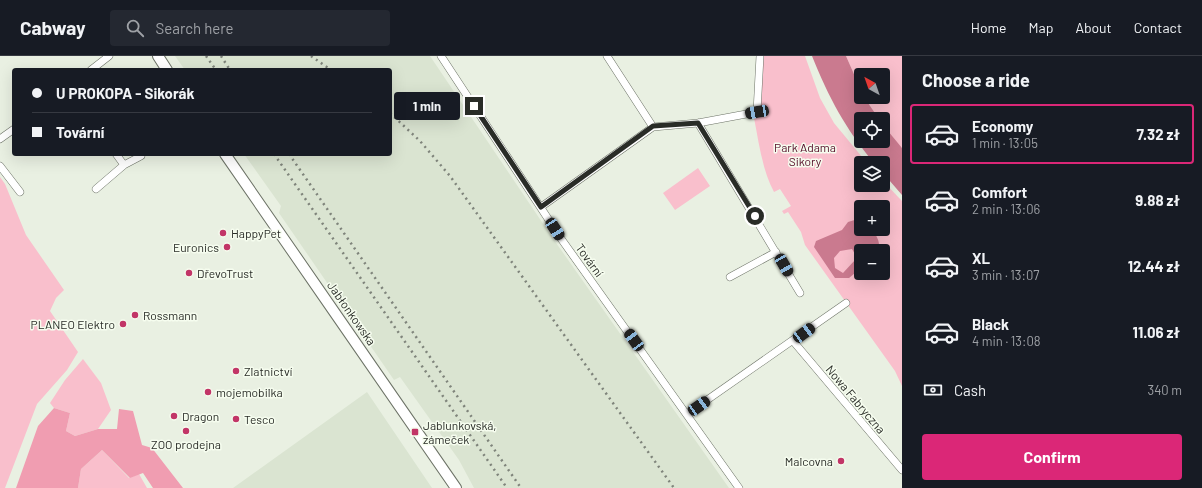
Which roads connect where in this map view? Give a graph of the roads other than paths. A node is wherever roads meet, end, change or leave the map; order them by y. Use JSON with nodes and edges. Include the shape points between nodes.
{"nodes":[{"id":1,"x":109,"y":56,"type":"edge"},
{"id":2,"x":158,"y":56,"type":"edge"},
{"id":3,"x":441,"y":56,"type":"edge"},
{"id":4,"x":607,"y":56,"type":"edge"},
{"id":5,"x":760,"y":56,"type":"edge"},
{"id":6,"x":94,"y":68,"type":"edge"},
{"id":7,"x":167,"y":68,"type":"edge"},
{"id":8,"x":698,"y":123,"type":"junction"},
{"id":9,"x":653,"y":126,"type":"junction"},
{"id":10,"x":12,"y":130,"type":"edge"},
{"id":11,"x":0,"y":139,"type":"edge"},
{"id":12,"x":117,"y":156,"type":"edge"},
{"id":13,"x":141,"y":156,"type":"dead end"},
{"id":14,"x":226,"y":156,"type":"edge"},
{"id":15,"x":124,"y":165,"type":"junction"},
{"id":16,"x":0,"y":166,"type":"edge"},
{"id":17,"x":96,"y":189,"type":"dead end"},
{"id":18,"x":20,"y":192,"type":"dead end"},
{"id":19,"x":541,"y":207,"type":"junction"},
{"id":20,"x":776,"y":252,"type":"junction"},
{"id":21,"x":730,"y":276,"type":"dead end"},
{"id":22,"x":800,"y":293,"type":"dead end"},
{"id":23,"x":846,"y":303,"type":"dead end"},
{"id":24,"x":793,"y":341,"type":"junction"},
{"id":25,"x":687,"y":414,"type":"junction"},
{"id":26,"x":902,"y":470,"type":"edge"},
{"id":27,"x":456,"y":488,"type":"edge"},
{"id":28,"x":739,"y":488,"type":"edge"}],
"edges":[{"from":1,"to":6,"type":"street"},
{"from":2,"to":7,"type":"main road"},
{"from":3,"to":19,"type":"street","name":"Tovární"},
{"from":4,"to":9,"type":"street"},
{"from":5,"to":8,"type":"street","via":[[757,112]]},
{"from":8,"to":9,"type":"street"},
{"from":8,"to":20,"type":"street"},
{"from":9,"to":19,"type":"street"},
{"from":10,"to":11,"type":"street"},
{"from":12,"to":15,"type":"street"},
{"from":13,"to":15,"type":"street"},
{"from":14,"to":27,"type":"main road","name":"Jabłonkowska"},
{"from":15,"to":17,"type":"street"},
{"from":16,"to":18,"type":"street"},
{"from":19,"to":25,"type":"street","name":"Tovární"},
{"from":20,"to":21,"type":"street"},
{"from":20,"to":22,"type":"street"},
{"from":23,"to":24,"type":"street"},
{"from":24,"to":25,"type":"street"},
{"from":24,"to":26,"type":"street","name":"Nowa Fabryczna"},
{"from":25,"to":28,"type":"street","name":"Tovární"}]}
